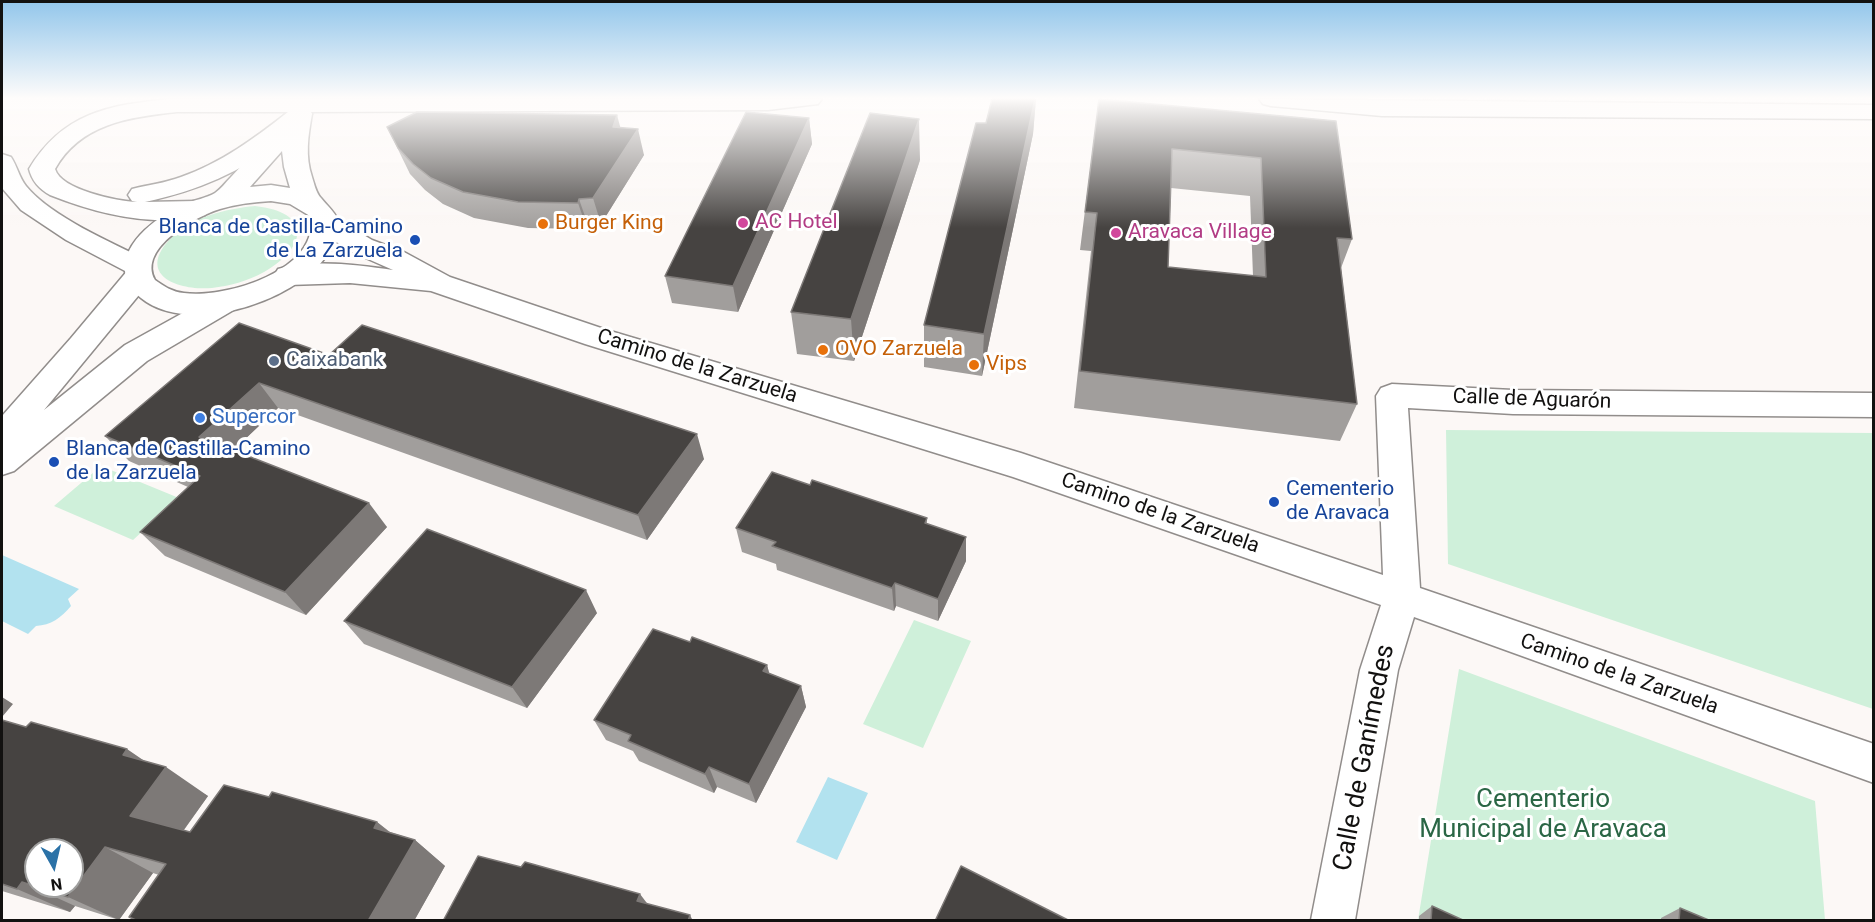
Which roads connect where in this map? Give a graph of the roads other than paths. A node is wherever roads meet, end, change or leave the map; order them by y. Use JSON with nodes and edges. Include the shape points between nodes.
{"nodes":[{"id":1,"x":62,"y":142,"type":"edge"},
{"id":2,"x":265,"y":142,"type":"edge"},
{"id":3,"x":276,"y":142,"type":"edge"},
{"id":4,"x":295,"y":142,"type":"edge"},
{"id":5,"x":2,"y":162,"type":"edge"},
{"id":6,"x":79,"y":196,"type":"junction"},
{"id":7,"x":224,"y":199,"type":"junction"},
{"id":8,"x":308,"y":200,"type":"junction"},
{"id":9,"x":196,"y":209,"type":"junction"},
{"id":10,"x":325,"y":223,"type":"junction"},
{"id":11,"x":137,"y":271,"type":"junction"},
{"id":12,"x":288,"y":276,"type":"junction"},
{"id":13,"x":440,"y":284,"type":"junction"},
{"id":14,"x":227,"y":301,"type":"junction"},
{"id":15,"x":1874,"y":405,"type":"edge"},
{"id":16,"x":2,"y":437,"type":"edge"},
{"id":17,"x":2,"y":462,"type":"edge"},
{"id":18,"x":1402,"y":597,"type":"junction"},
{"id":19,"x":1874,"y":764,"type":"edge"},
{"id":20,"x":1334,"y":921,"type":"edge"}],
"edges":[{"from":1,"to":6,"type":"main road","via":[[42,169],[43,177],[58,190]]},
{"from":2,"to":6,"type":"main road","via":[[228,168],[187,185],[133,197]]},
{"from":3,"to":7,"type":"main road"},
{"from":4,"to":8,"type":"main road","via":[[294,165]]},
{"from":5,"to":11,"type":"main road","via":[[11,183],[35,208]]},
{"from":6,"to":9,"type":"main road","via":[[118,209]]},
{"from":7,"to":8,"type":"main road","via":[[271,193]]},
{"from":7,"to":9,"type":"main road"},
{"from":8,"to":10,"type":"main road","via":[[323,214]]},
{"from":9,"to":11,"type":"main road","via":[[150,241],[141,254]]},
{"from":10,"to":12,"type":"main road","via":[[325,232],[313,255]]},
{"from":10,"to":13,"type":"main road","name":"Camino de la Zarzuela"},
{"from":11,"to":14,"type":"main road","via":[[145,289],[158,298],[177,303]]},
{"from":11,"to":16,"type":"main road","via":[[82,346]]},
{"from":12,"to":13,"type":"main road","name":"Camino de la Zarzuela","via":[[350,274]]},
{"from":12,"to":14,"type":"main road"},
{"from":13,"to":18,"type":"main road","name":"Camino de la Zarzuela","via":[[596,336],[991,456]]},
{"from":14,"to":17,"type":"main road","via":[[136,353]]},
{"from":15,"to":18,"type":"main road","name":"Calle de Aguarón","via":[[1514,402],[1392,396]]},
{"from":18,"to":19,"type":"main road","name":"Camino de la Zarzuela"},
{"from":18,"to":20,"type":"main road","name":"Calle de Ganímedes","via":[[1379,670]]}]}
